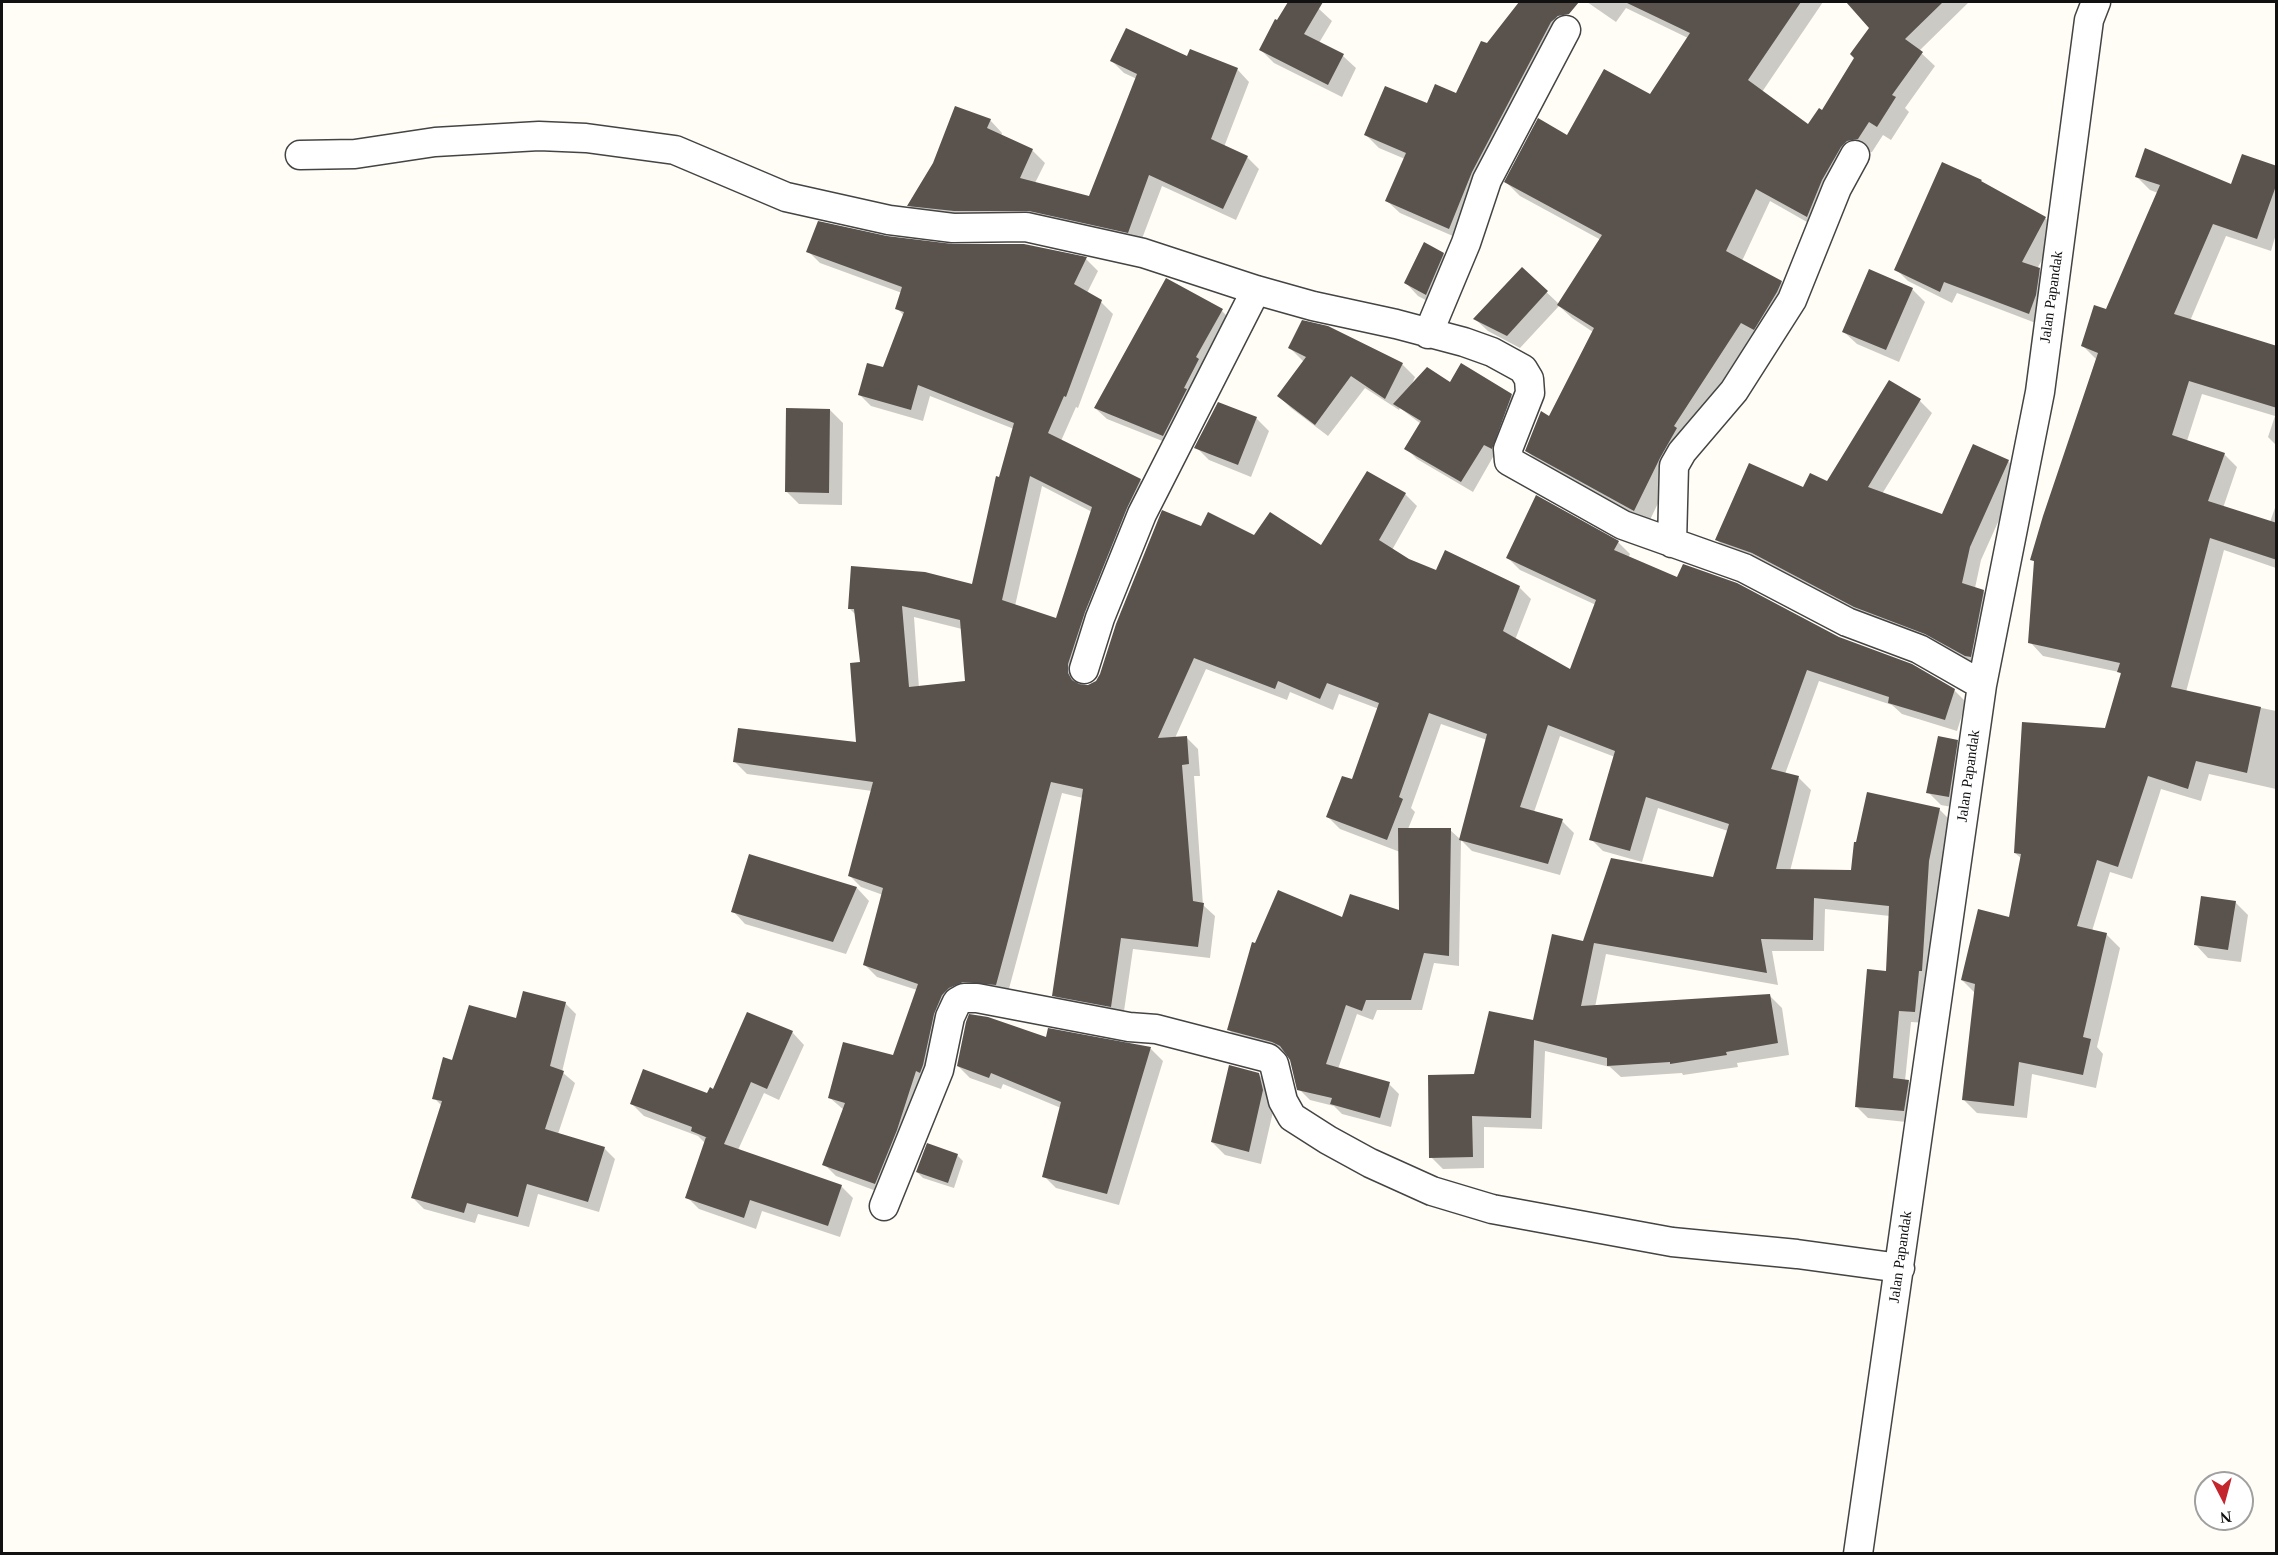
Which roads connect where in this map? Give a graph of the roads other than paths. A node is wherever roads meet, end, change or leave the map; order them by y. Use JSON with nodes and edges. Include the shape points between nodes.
{"nodes":[{"id":1,"x":2096,"y":2,"type":"edge"},
{"id":2,"x":1566,"y":30,"type":"dead end"},
{"id":3,"x":300,"y":155,"type":"dead end"},
{"id":4,"x":1855,"y":155,"type":"dead end"},
{"id":5,"x":1256,"y":290,"type":"junction"},
{"id":6,"x":1428,"y":334,"type":"junction"},
{"id":7,"x":1672,"y":543,"type":"junction"},
{"id":8,"x":1084,"y":669,"type":"dead end"},
{"id":9,"x":1982,"y":685,"type":"junction"},
{"id":10,"x":884,"y":1206,"type":"dead end"},
{"id":11,"x":1900,"y":1269,"type":"junction"},
{"id":12,"x":1858,"y":1554,"type":"edge"}],
"edges":[{"from":1,"to":9,"type":"street","name":"Jalan Papandak","via":[[2089,20],[2040,392]]},
{"from":2,"to":6,"type":"street","via":[[1487,180]]},
{"from":3,"to":5,"type":"street","via":[[355,154],[435,142],[539,136],[675,150],[786,197],[889,220],[953,228],[1026,227],[1143,253]]},
{"from":4,"to":7,"type":"street","via":[[1837,188],[1792,300],[1734,391],[1674,466]]},
{"from":5,"to":6,"type":"street"},
{"from":5,"to":8,"type":"street","via":[[1142,514]]},
{"from":6,"to":7,"type":"street","via":[[1492,352],[1523,369],[1530,393],[1508,449],[1509,461],[1623,525]]},
{"from":7,"to":9,"type":"street","via":[[1744,568],[1847,622],[1919,649]]},
{"from":9,"to":11,"type":"street","name":"Jalan Papandak"},
{"from":10,"to":11,"type":"street","via":[[939,1070],[950,1017],[957,1002],[977,998],[1156,1029],[1268,1058],[1274,1064],[1283,1101],[1292,1117],[1339,1146],[1422,1186],[1492,1209],[1672,1242]]},
{"from":11,"to":12,"type":"street","name":"Jalan Papandak"}]}
